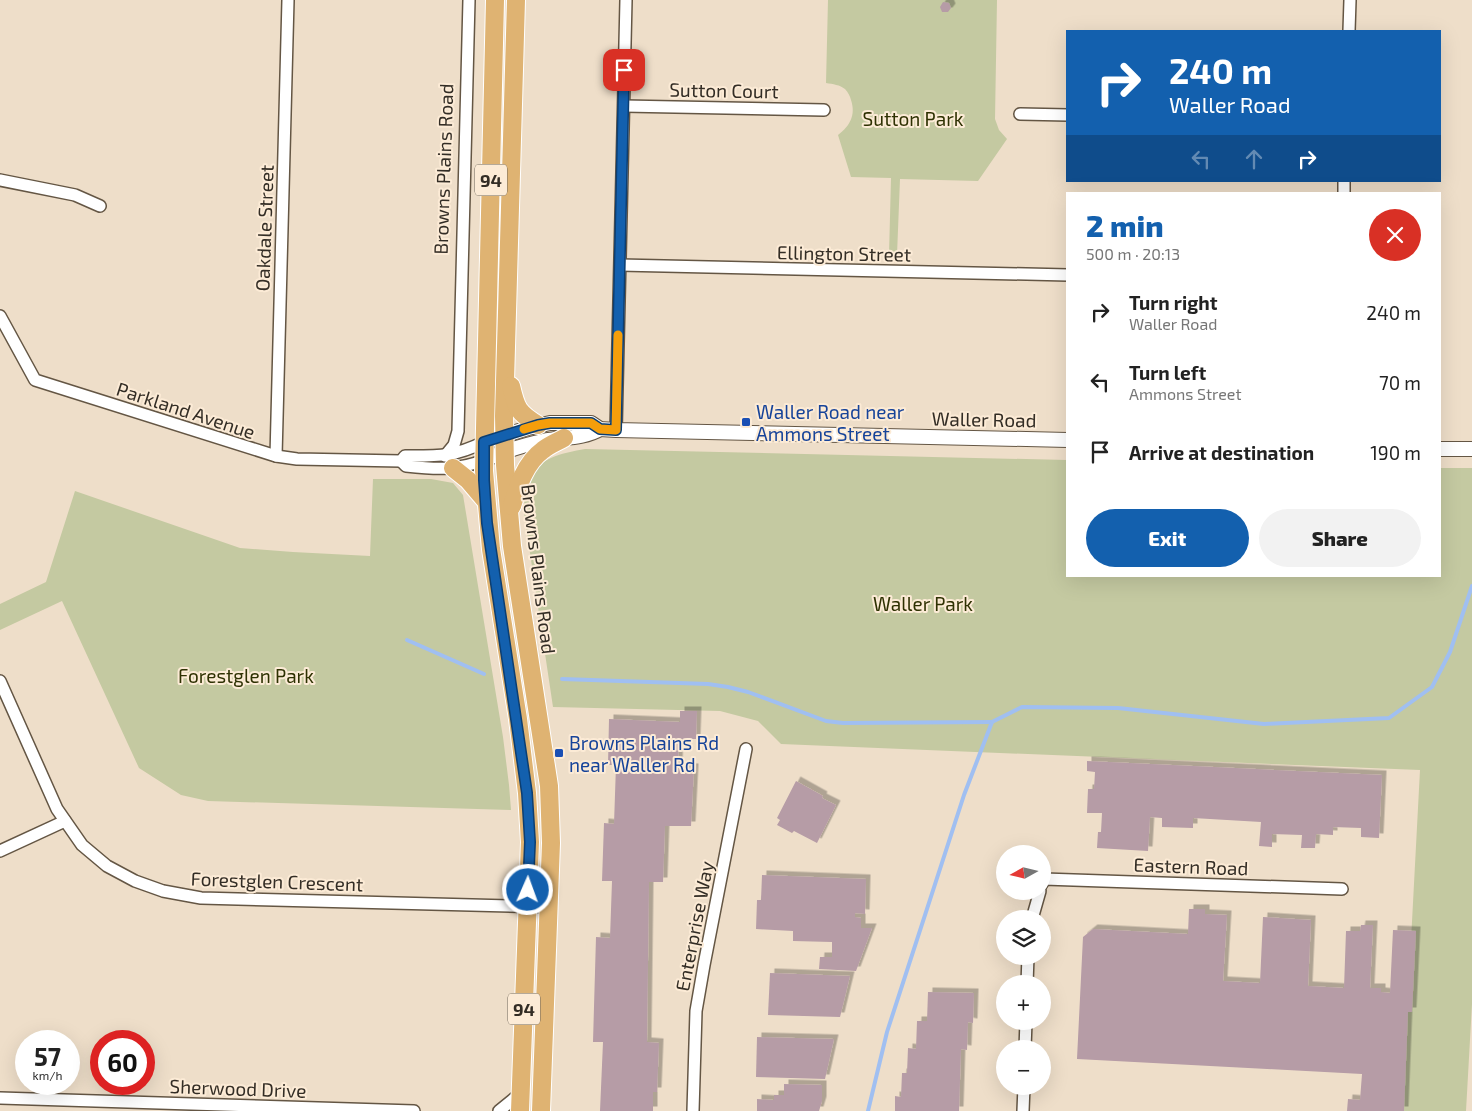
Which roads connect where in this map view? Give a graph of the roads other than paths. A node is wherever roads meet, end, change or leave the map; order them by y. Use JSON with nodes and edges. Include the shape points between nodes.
{"nodes":[{"id":1,"x":288,"y":0,"type":"edge"},
{"id":2,"x":469,"y":0,"type":"edge"},
{"id":3,"x":495,"y":0,"type":"edge"},
{"id":4,"x":516,"y":0,"type":"edge"},
{"id":5,"x":626,"y":0,"type":"edge"},
{"id":6,"x":1350,"y":0,"type":"edge"},
{"id":7,"x":1349,"y":30,"type":"edge"},
{"id":8,"x":624,"y":106,"type":"junction"},
{"id":9,"x":824,"y":110,"type":"dead end"},
{"id":10,"x":1020,"y":114,"type":"dead end"},
{"id":11,"x":1066,"y":115,"type":"edge"},
{"id":12,"x":0,"y":180,"type":"edge"},
{"id":13,"x":100,"y":206,"type":"dead end"},
{"id":14,"x":620,"y":265,"type":"junction"},
{"id":15,"x":1066,"y":275,"type":"edge"},
{"id":16,"x":0,"y":316,"type":"edge"},
{"id":17,"x":506,"y":363,"type":"junction"},
{"id":18,"x":538,"y":425,"type":"junction"},
{"id":19,"x":600,"y":429,"type":"junction"},
{"id":20,"x":616,"y":430,"type":"junction"},
{"id":21,"x":564,"y":438,"type":"junction"},
{"id":22,"x":1066,"y":440,"type":"edge"},
{"id":23,"x":484,"y":442,"type":"junction"},
{"id":24,"x":504,"y":443,"type":"junction"},
{"id":25,"x":1441,"y":449,"type":"edge"},
{"id":26,"x":1472,"y":449,"type":"edge"},
{"id":27,"x":276,"y":456,"type":"junction"},
{"id":28,"x":484,"y":460,"type":"junction"},
{"id":29,"x":449,"y":462,"type":"junction"},
{"id":30,"x":485,"y":500,"type":"junction"},
{"id":31,"x":509,"y":518,"type":"junction"},
{"id":32,"x":0,"y":681,"type":"edge"},
{"id":33,"x":746,"y":750,"type":"dead end"},
{"id":34,"x":65,"y":821,"type":"junction"},
{"id":35,"x":0,"y":851,"type":"edge"},
{"id":36,"x":1051,"y":879,"type":"edge"},
{"id":37,"x":1342,"y":889,"type":"dead end"},
{"id":38,"x":527,"y":906,"type":"junction"},
{"id":39,"x":548,"y":907,"type":"junction"},
{"id":40,"x":521,"y":1093,"type":"junction"},
{"id":41,"x":1024,"y":1095,"type":"edge"},
{"id":42,"x":0,"y":1098,"type":"edge"},
{"id":43,"x":179,"y":1107,"type":"edge"},
{"id":44,"x":409,"y":1111,"type":"edge"},
{"id":45,"x":414,"y":1111,"type":"edge"},
{"id":46,"x":499,"y":1111,"type":"edge"},
{"id":47,"x":520,"y":1111,"type":"edge"},
{"id":48,"x":541,"y":1111,"type":"edge"},
{"id":49,"x":693,"y":1111,"type":"edge"},
{"id":50,"x":1023,"y":1111,"type":"edge"}],
"edges":[{"from":1,"to":27,"type":"street","name":"Oakdale Street"},
{"from":2,"to":29,"type":"street","name":"Browns Plains Road","via":[[458,417],[456,440]]},
{"from":3,"to":23,"type":"main road","number":"94"},
{"from":4,"to":17,"type":"main road","name":"Browns Plains Road","number":"94"},
{"from":5,"to":8,"type":"street"},
{"from":6,"to":7,"type":"street"},
{"from":8,"to":9,"type":"street","name":"Sutton Court"},
{"from":8,"to":14,"type":"street"},
{"from":10,"to":11,"type":"street"},
{"from":12,"to":13,"type":"street","via":[[75,195]]},
{"from":14,"to":15,"type":"street","name":"Ellington Street"},
{"from":14,"to":20,"type":"street"},
{"from":16,"to":27,"type":"street","name":"Parkland Avenue","via":[[35,380]]},
{"from":17,"to":18,"type":"main road","via":[[518,410]]},
{"from":17,"to":24,"type":"main road","name":"Browns Plains Road","number":"94"},
{"from":18,"to":19,"type":"street","name":"Waller Road","via":[[591,423]]},
{"from":18,"to":24,"type":"street","name":"Waller Road"},
{"from":19,"to":20,"type":"street","name":"Waller Road"},
{"from":19,"to":21,"type":"street","name":"Waller Road"},
{"from":20,"to":22,"type":"street","name":"Waller Road"},
{"from":21,"to":24,"type":"street","name":"Waller Road"},
{"from":21,"to":31,"type":"main road","via":[[542,450],[530,464],[518,483]]},
{"from":23,"to":24,"type":"street","name":"Waller Road"},
{"from":23,"to":28,"type":"main road","number":"94"},
{"from":23,"to":29,"type":"street","name":"Parkland Avenue"},
{"from":24,"to":28,"type":"street","name":"Waller Road"},
{"from":24,"to":31,"type":"main road","name":"Browns Plains Road","number":"94"},
{"from":25,"to":26,"type":"street"},
{"from":27,"to":29,"type":"street","name":"Parkland Avenue","via":[[401,461],[406,466]]},
{"from":28,"to":29,"type":"street","name":"Parkland Avenue","via":[[466,467]]},
{"from":28,"to":30,"type":"main road","number":"94"},
{"from":29,"to":30,"type":"main road"},
{"from":30,"to":38,"type":"main road","number":"94","via":[[527,793],[530,842]]},
{"from":31,"to":39,"type":"main road","name":"Browns Plains Road","number":"94","via":[[549,786]]},
{"from":32,"to":34,"type":"street","name":"Forestglen Crescent","via":[[57,810]]},
{"from":33,"to":49,"type":"street","name":"Enterprise Way","via":[[696,1011]]},
{"from":34,"to":35,"type":"street"},
{"from":34,"to":38,"type":"street","name":"Forestglen Crescent","via":[[82,844],[108,866],[135,881],[173,893],[201,898]]},
{"from":36,"to":37,"type":"street","name":"Eastern Road"},
{"from":38,"to":39,"type":"street","name":"Forestglen Crescent"},
{"from":38,"to":40,"type":"main road","number":"94"},
{"from":39,"to":48,"type":"main road","name":"Browns Plains Road","number":"94"},
{"from":40,"to":46,"type":"street"},
{"from":40,"to":47,"type":"main road","number":"94"},
{"from":41,"to":50,"type":"street"},
{"from":42,"to":43,"type":"street","name":"Sherwood Drive"},
{"from":43,"to":44,"type":"street","name":"Sherwood Drive"},
{"from":44,"to":45,"type":"street","name":"Sherwood Drive"}]}
